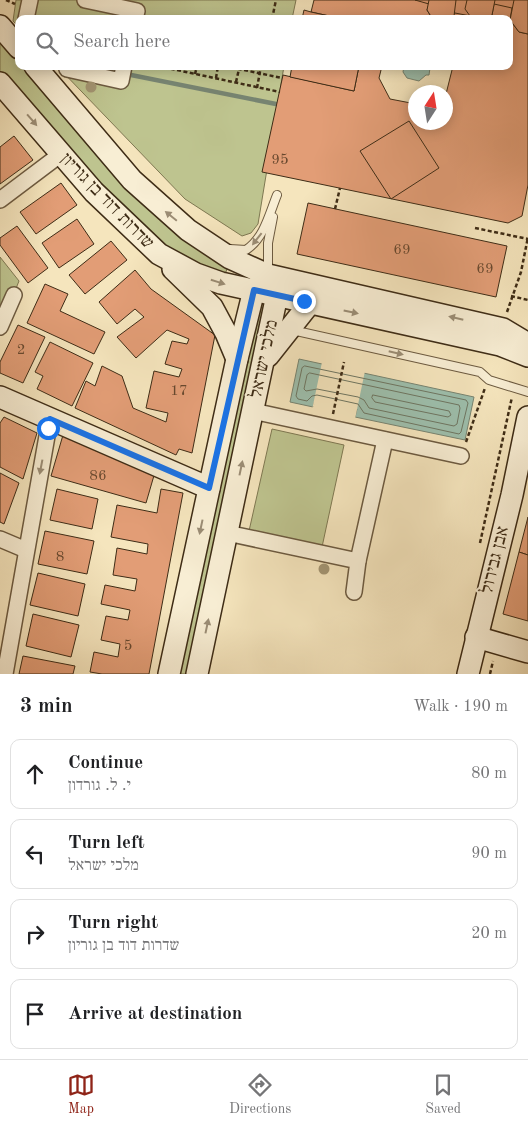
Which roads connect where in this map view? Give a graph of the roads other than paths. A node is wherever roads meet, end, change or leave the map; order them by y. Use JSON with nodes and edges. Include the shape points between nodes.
{"nodes":[{"id":1,"x":30,"y":0,"type":"edge"},
{"id":2,"x":86,"y":0,"type":"edge"},
{"id":3,"x":27,"y":15,"type":"edge"},
{"id":4,"x":136,"y":15,"type":"edge"},
{"id":5,"x":0,"y":26,"type":"edge"},
{"id":6,"x":15,"y":43,"type":"edge"},
{"id":7,"x":38,"y":70,"type":"edge"},
{"id":8,"x":72,"y":70,"type":"edge"},
{"id":9,"x":123,"y":70,"type":"edge"},
{"id":10,"x":0,"y":83,"type":"edge"},
{"id":11,"x":62,"y":154,"type":"junction"},
{"id":12,"x":0,"y":200,"type":"edge"},
{"id":13,"x":210,"y":245,"type":"junction"},
{"id":14,"x":159,"y":254,"type":"junction"},
{"id":15,"x":268,"y":275,"type":"junction"},
{"id":16,"x":254,"y":290,"type":"junction"},
{"id":17,"x":14,"y":295,"type":"dead end"},
{"id":18,"x":277,"y":296,"type":"junction"},
{"id":19,"x":310,"y":303,"type":"junction"},
{"id":20,"x":0,"y":327,"type":"edge"},
{"id":21,"x":288,"y":330,"type":"junction"},
{"id":22,"x":528,"y":354,"type":"edge"},
{"id":23,"x":237,"y":359,"type":"junction"},
{"id":24,"x":263,"y":362,"type":"junction"},
{"id":25,"x":528,"y":392,"type":"edge"},
{"id":26,"x":0,"y":397,"type":"edge"},
{"id":27,"x":253,"y":411,"type":"junction"},
{"id":28,"x":528,"y":416,"type":"edge"},
{"id":29,"x":50,"y":419,"type":"junction"},
{"id":30,"x":385,"y":440,"type":"junction"},
{"id":31,"x":461,"y":456,"type":"road end"},
{"id":32,"x":528,"y":470,"type":"edge"},
{"id":33,"x":209,"y":488,"type":"junction"},
{"id":34,"x":227,"y":533,"type":"junction"},
{"id":35,"x":0,"y":539,"type":"edge"},
{"id":36,"x":26,"y":550,"type":"junction"},
{"id":37,"x":358,"y":561,"type":"junction"},
{"id":38,"x":354,"y":592,"type":"dead end"},
{"id":39,"x":481,"y":638,"type":"junction"},
{"id":40,"x":528,"y":652,"type":"edge"},
{"id":41,"x":5,"y":674,"type":"edge"},
{"id":42,"x":169,"y":674,"type":"edge"},
{"id":43,"x":197,"y":674,"type":"edge"},
{"id":44,"x":468,"y":674,"type":"edge"},
{"id":45,"x":479,"y":674,"type":"edge"}],
"edges":[{"from":1,"to":3,"type":"street"},
{"from":2,"to":4,"type":"street","via":[[136,11]]},
{"from":5,"to":6,"type":"street"},
{"from":13,"to":7,"type":"street","name":"שדרות דוד בן גוריון","one_way":true,"via":[[132,180]]},
{"from":8,"to":9,"type":"street","via":[[121,81]]},
{"from":10,"to":11,"type":"street","name":"שדרות דוד בן גוריון","one_way":true},
{"from":11,"to":12,"type":"street"},
{"from":11,"to":14,"type":"street","name":"שדרות דוד בן גוריון","via":[[101,199]]},
{"from":13,"to":15,"type":"street","name":"שדרות דוד בן גוריון"},
{"from":15,"to":13,"type":"lane","one_way":true,"via":[[268,243],[277,195],[265,226],[249,248],[234,250]]},
{"from":14,"to":16,"type":"street","name":"שדרות דוד בן גוריון","one_way":true,"via":[[207,278]]},
{"from":14,"to":23,"type":"street","via":[[212,307]]},
{"from":15,"to":16,"type":"street","name":"מלכי ישראל"},
{"from":15,"to":18,"type":"street","name":"מלכי ישראל"},
{"from":22,"to":15,"type":"street","name":"שדרות דוד בן גוריון","one_way":true,"via":[[503,329]]},
{"from":16,"to":18,"type":"street","name":"שדרות דוד בן גוריון"},
{"from":16,"to":23,"type":"street","name":"מלכי ישראל"},
{"from":17,"to":20,"type":"street"},
{"from":18,"to":19,"type":"street","name":"שדרות דוד בן גוריון"},
{"from":18,"to":24,"type":"street","name":"מלכי ישראל"},
{"from":19,"to":21,"type":"street"},
{"from":19,"to":22,"type":"street","name":"שדרות דוד בן גוריון","one_way":true},
{"from":21,"to":24,"type":"street"},
{"from":21,"to":25,"type":"lane","one_way":true,"via":[[480,372],[487,384]]},
{"from":23,"to":33,"type":"street","name":"מלכי ישראל"},
{"from":24,"to":27,"type":"street","name":"מלכי ישראל"},
{"from":26,"to":29,"type":"street"},
{"from":27,"to":30,"type":"street"},
{"from":34,"to":27,"type":"street","name":"מלכי ישראל","one_way":true},
{"from":28,"to":39,"type":"street","name":"אבן גבירול"},
{"from":29,"to":33,"type":"street"},
{"from":29,"to":36,"type":"street","one_way":true},
{"from":30,"to":31,"type":"street"},
{"from":30,"to":37,"type":"street"},
{"from":32,"to":39,"type":"street","name":"אבן גבירול"},
{"from":33,"to":42,"type":"street","name":"מלכי ישראל","one_way":true},
{"from":34,"to":37,"type":"street"},
{"from":43,"to":34,"type":"street","name":"מלכי ישראל","one_way":true},
{"from":35,"to":36,"type":"street"},
{"from":36,"to":41,"type":"street"},
{"from":37,"to":38,"type":"street"},
{"from":39,"to":40,"type":"street"},
{"from":39,"to":44,"type":"street","name":"אבן גבירול"},
{"from":39,"to":45,"type":"street","name":"אבן גבירול"}]}
